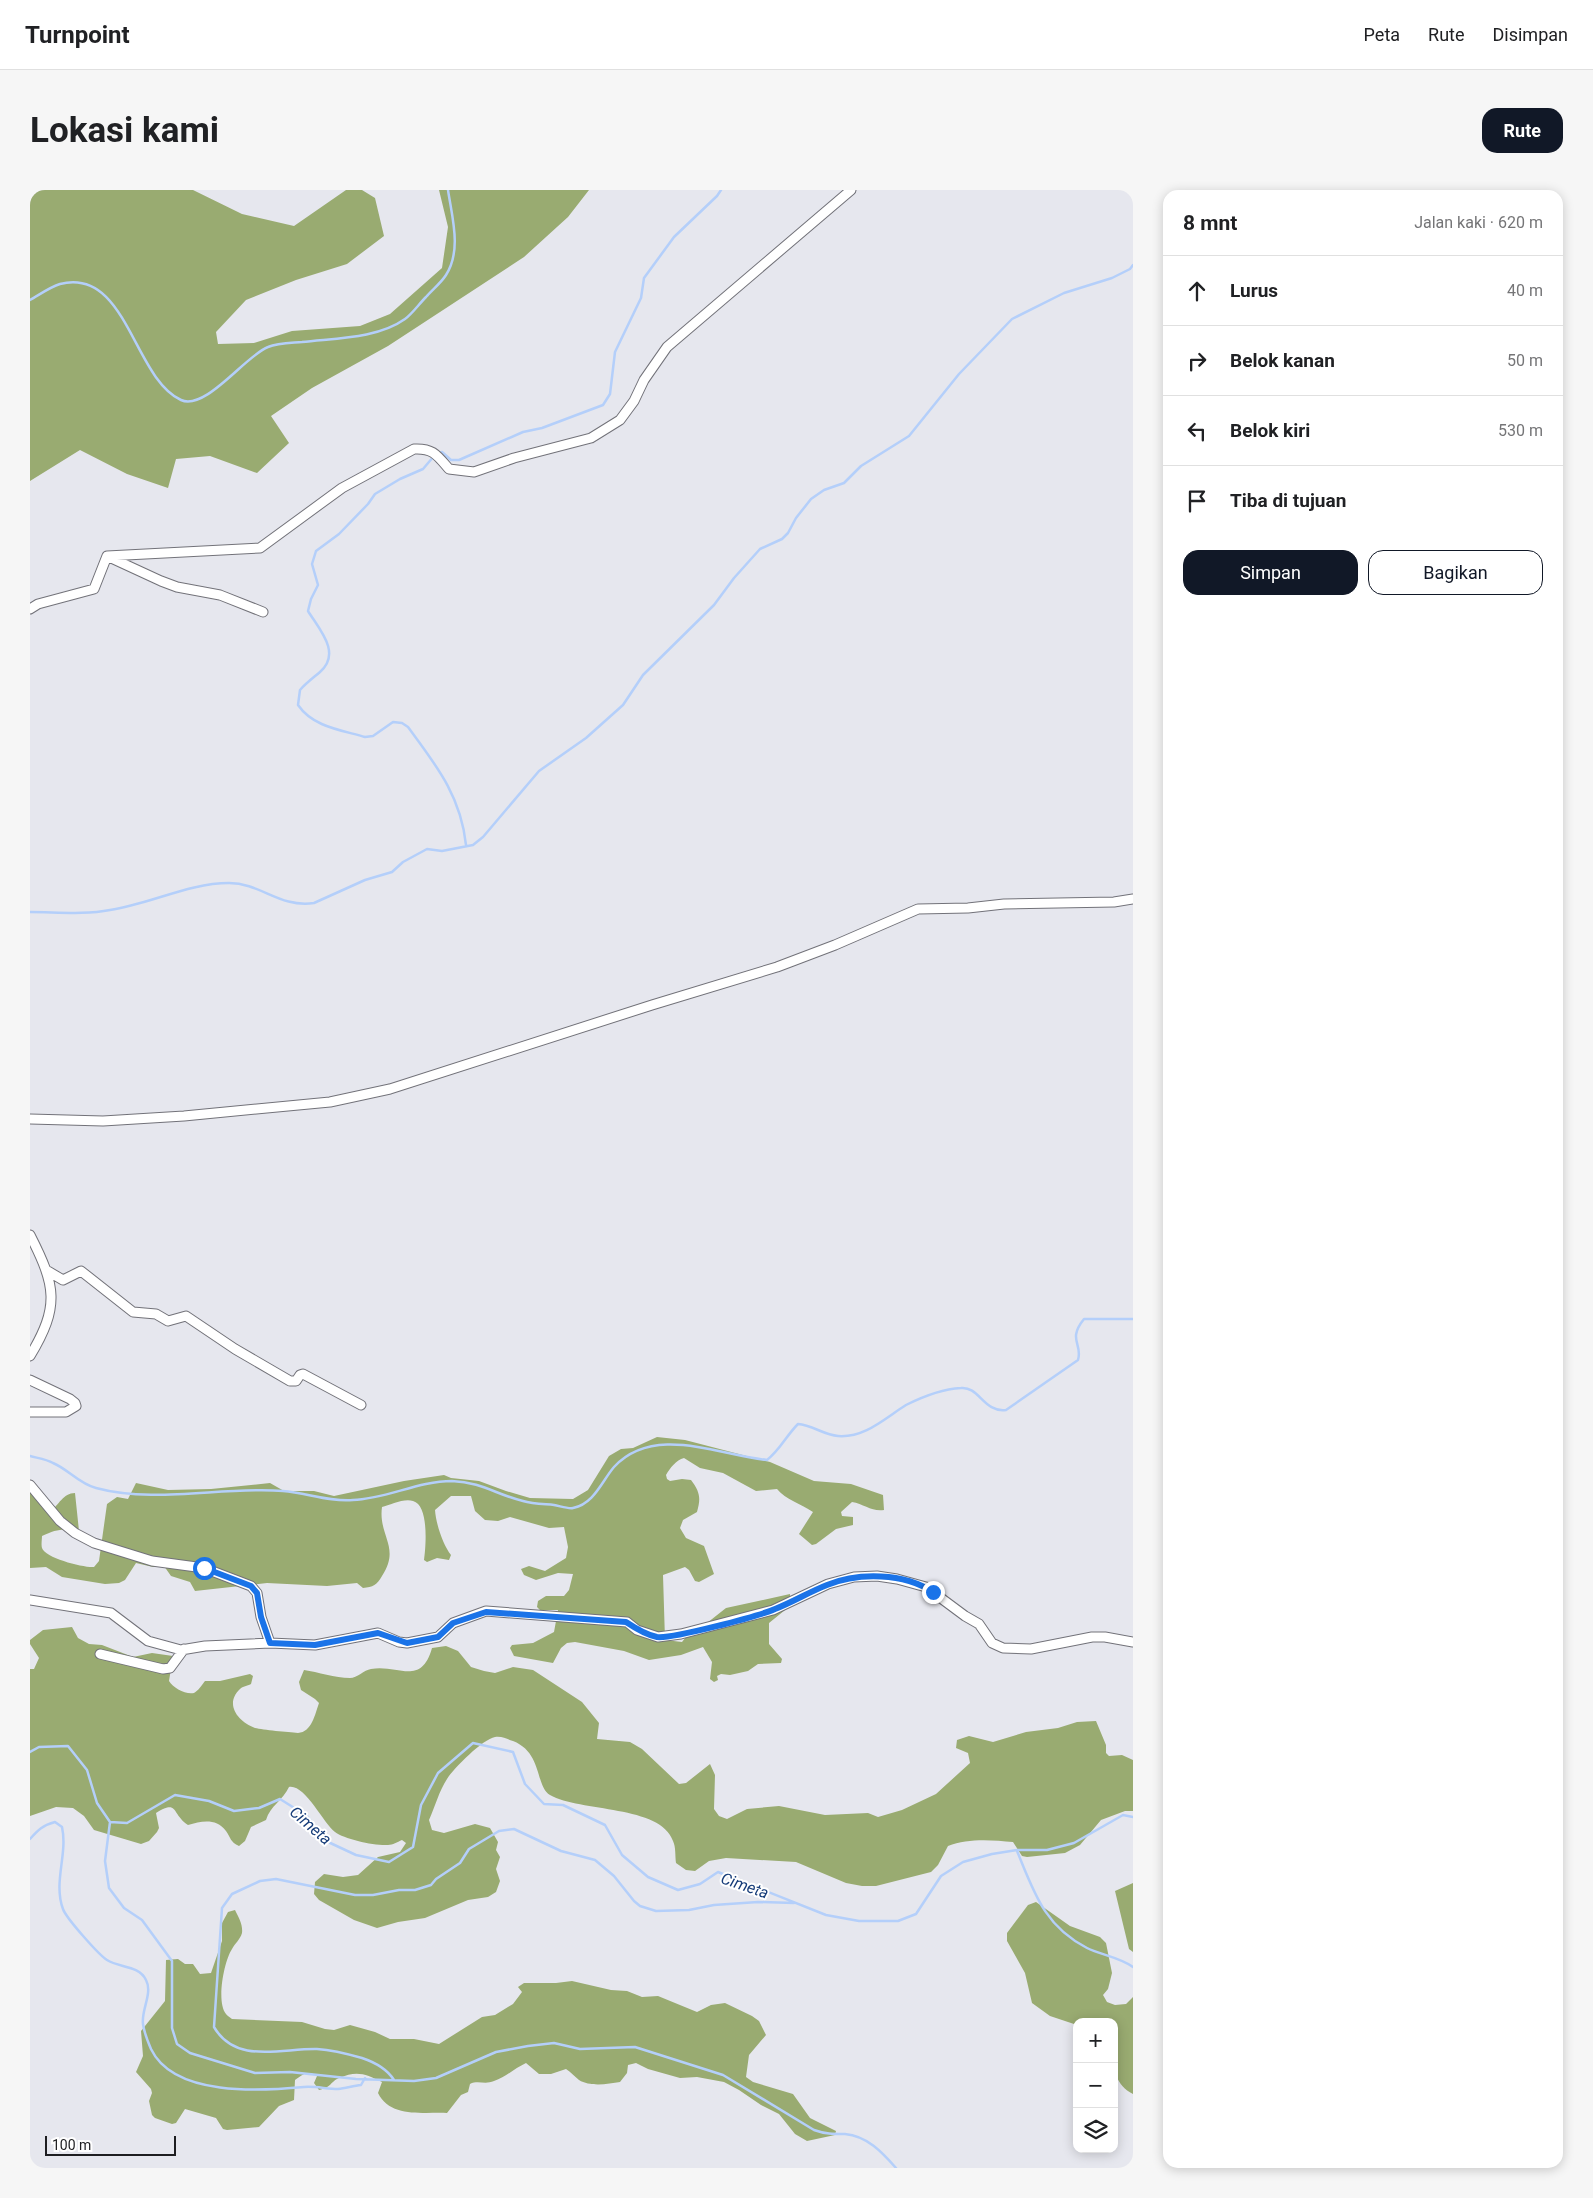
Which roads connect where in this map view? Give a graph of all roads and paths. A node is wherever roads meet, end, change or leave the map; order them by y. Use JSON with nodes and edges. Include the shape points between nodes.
{"nodes":[{"id":1,"x":851,"y":190,"type":"edge"},
{"id":2,"x":107,"y":556,"type":"junction"},
{"id":3,"x":30,"y":609,"type":"edge"},
{"id":4,"x":263,"y":612,"type":"dead end"},
{"id":5,"x":1133,"y":898,"type":"edge"},
{"id":6,"x":30,"y":1119,"type":"edge"},
{"id":7,"x":30,"y":1235,"type":"edge"},
{"id":8,"x":46,"y":1270,"type":"junction"},
{"id":9,"x":30,"y":1356,"type":"edge"},
{"id":10,"x":30,"y":1380,"type":"edge"},
{"id":11,"x":361,"y":1405,"type":"dead end"},
{"id":12,"x":30,"y":1412,"type":"edge"},
{"id":13,"x":30,"y":1485,"type":"edge"},
{"id":14,"x":30,"y":1600,"type":"edge"},
{"id":15,"x":1133,"y":1642,"type":"edge"},
{"id":16,"x":270,"y":1643,"type":"junction"},
{"id":17,"x":184,"y":1650,"type":"junction"},
{"id":18,"x":100,"y":1654,"type":"dead end"}],
"edges":[{"from":1,"to":2,"type":"street","via":[[667,347],[620,420],[591,438],[474,472],[449,469],[426,448],[414,449],[342,488],[260,548]]},
{"from":2,"to":3,"type":"street","via":[[94,589]]},
{"from":2,"to":4,"type":"street","via":[[160,581],[220,595]]},
{"from":5,"to":6,"type":"street","via":[[1114,902],[918,909],[777,967],[390,1090],[353,1098],[184,1116]]},
{"from":7,"to":8,"type":"street"},
{"from":8,"to":9,"type":"street","via":[[51,1285],[50,1316]]},
{"from":8,"to":11,"type":"street","via":[[63,1280],[81,1271],[132,1312],[156,1314],[168,1321],[186,1316],[290,1381],[303,1374]]},
{"from":10,"to":12,"type":"street","via":[[70,1399],[76,1406],[66,1412]]},
{"from":13,"to":16,"type":"street","via":[[60,1521],[94,1543],[152,1561],[204,1568],[251,1586],[257,1593]]},
{"from":14,"to":17,"type":"street","via":[[110,1613],[148,1642]]},
{"from":15,"to":16,"type":"street","via":[[1092,1637],[1031,1649],[1003,1648],[992,1643],[979,1624],[926,1587],[877,1576],[854,1577],[828,1584],[774,1610],[658,1637],[637,1630],[626,1622],[486,1612],[453,1623],[438,1637],[407,1643],[378,1633],[315,1645]]},
{"from":16,"to":17,"type":"street"},
{"from":17,"to":18,"type":"street","via":[[170,1668],[163,1669]]}]}
